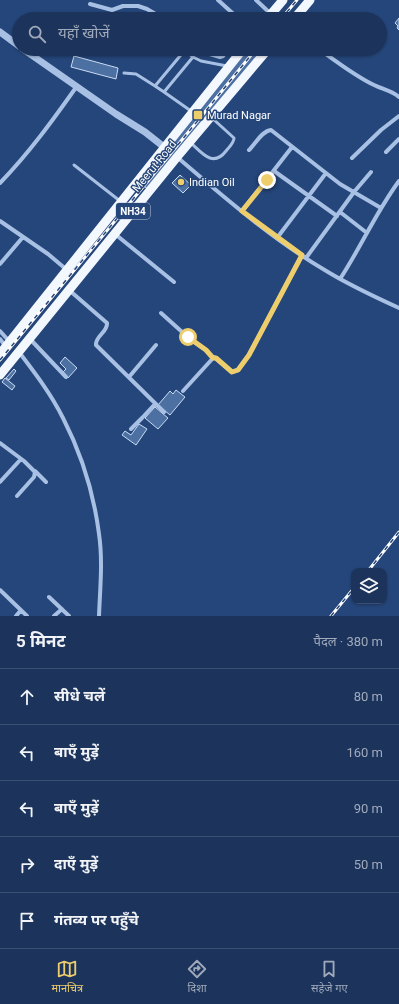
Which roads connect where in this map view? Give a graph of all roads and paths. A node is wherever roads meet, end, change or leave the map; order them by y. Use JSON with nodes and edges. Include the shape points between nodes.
{"nodes":[{"id":1,"x":218,"y":0,"type":"edge"},
{"id":2,"x":256,"y":0,"type":"edge"},
{"id":3,"x":283,"y":0,"type":"edge"},
{"id":4,"x":310,"y":0,"type":"edge"},
{"id":5,"x":90,"y":4,"type":"dead end"},
{"id":6,"x":152,"y":12,"type":"edge"},
{"id":7,"x":231,"y":12,"type":"edge"},
{"id":8,"x":266,"y":12,"type":"edge"},
{"id":9,"x":272,"y":12,"type":"edge"},
{"id":10,"x":300,"y":12,"type":"edge"},
{"id":11,"x":0,"y":32,"type":"edge"},
{"id":12,"x":12,"y":41,"type":"edge"},
{"id":13,"x":34,"y":56,"type":"edge"},
{"id":14,"x":180,"y":56,"type":"edge"},
{"id":15,"x":237,"y":56,"type":"edge"},
{"id":16,"x":262,"y":56,"type":"edge"},
{"id":17,"x":329,"y":56,"type":"edge"},
{"id":18,"x":193,"y":58,"type":"joint"},
{"id":19,"x":229,"y":66,"type":"junction"},
{"id":20,"x":124,"y":73,"type":"dead end"},
{"id":21,"x":77,"y":86,"type":"junction"},
{"id":22,"x":155,"y":86,"type":"junction"},
{"id":23,"x":164,"y":92,"type":"junction"},
{"id":24,"x":399,"y":97,"type":"edge"},
{"id":25,"x":193,"y":112,"type":"junction"},
{"id":26,"x":399,"y":116,"type":"edge"},
{"id":27,"x":210,"y":117,"type":"junction"},
{"id":28,"x":399,"y":139,"type":"edge"},
{"id":29,"x":189,"y":142,"type":"junction"},
{"id":30,"x":164,"y":147,"type":"junction"},
{"id":31,"x":292,"y":147,"type":"junction"},
{"id":32,"x":249,"y":150,"type":"dead end"},
{"id":33,"x":386,"y":152,"type":"dead end"},
{"id":34,"x":176,"y":157,"type":"junction"},
{"id":35,"x":352,"y":158,"type":"dead end"},
{"id":36,"x":74,"y":165,"type":"dead end"},
{"id":37,"x":274,"y":171,"type":"junction"},
{"id":38,"x":371,"y":172,"type":"dead end"},
{"id":39,"x":326,"y":173,"type":"junction"},
{"id":40,"x":399,"y":181,"type":"edge"},
{"id":41,"x":0,"y":183,"type":"edge"},
{"id":42,"x":133,"y":187,"type":"junction"},
{"id":43,"x":354,"y":193,"type":"junction"},
{"id":44,"x":308,"y":196,"type":"junction"},
{"id":45,"x":144,"y":197,"type":"junction"},
{"id":46,"x":121,"y":202,"type":"junction"},
{"id":47,"x":381,"y":208,"type":"junction"},
{"id":48,"x":242,"y":211,"type":"junction"},
{"id":49,"x":338,"y":214,"type":"junction"},
{"id":50,"x":0,"y":221,"type":"edge"},
{"id":51,"x":368,"y":233,"type":"junction"},
{"id":52,"x":114,"y":234,"type":"junction"},
{"id":53,"x":23,"y":237,"type":"junction"},
{"id":54,"x":277,"y":238,"type":"junction"},
{"id":55,"x":302,"y":255,"type":"junction"},
{"id":56,"x":306,"y":258,"type":"junction"},
{"id":57,"x":0,"y":264,"type":"edge"},
{"id":58,"x":67,"y":270,"type":"junction"},
{"id":59,"x":340,"y":279,"type":"junction"},
{"id":60,"x":174,"y":282,"type":"dead end"},
{"id":61,"x":69,"y":290,"type":"junction"},
{"id":62,"x":399,"y":308,"type":"edge"},
{"id":63,"x":162,"y":313,"type":"dead end"},
{"id":64,"x":0,"y":331,"type":"edge"},
{"id":65,"x":30,"y":338,"type":"junction"},
{"id":66,"x":0,"y":339,"type":"edge"},
{"id":67,"x":156,"y":345,"type":"dead end"},
{"id":68,"x":5,"y":348,"type":"edge"},
{"id":69,"x":19,"y":351,"type":"junction"},
{"id":70,"x":213,"y":358,"type":"junction"},
{"id":71,"x":0,"y":375,"type":"edge"},
{"id":72,"x":66,"y":377,"type":"dead end"},
{"id":73,"x":129,"y":377,"type":"junction"},
{"id":74,"x":183,"y":391,"type":"dead end"},
{"id":75,"x":155,"y":404,"type":"junction"},
{"id":76,"x":164,"y":412,"type":"dead end"},
{"id":77,"x":131,"y":429,"type":"dead end"},
{"id":78,"x":0,"y":443,"type":"edge"},
{"id":79,"x":21,"y":459,"type":"junction"},
{"id":80,"x":34,"y":470,"type":"junction"},
{"id":81,"x":0,"y":482,"type":"edge"},
{"id":82,"x":46,"y":482,"type":"dead end"},
{"id":83,"x":17,"y":496,"type":"dead end"},
{"id":84,"x":0,"y":590,"type":"edge"},
{"id":85,"x":50,"y":597,"type":"dead end"},
{"id":86,"x":62,"y":609,"type":"junction"},
{"id":87,"x":21,"y":610,"type":"junction"},
{"id":88,"x":16,"y":616,"type":"edge"},
{"id":89,"x":27,"y":616,"type":"edge"},
{"id":90,"x":54,"y":616,"type":"edge"},
{"id":91,"x":69,"y":616,"type":"edge"},
{"id":92,"x":99,"y":616,"type":"edge"}],
"edges":[{"from":1,"to":7,"type":"street"},
{"from":2,"to":8,"type":"street"},
{"from":3,"to":9,"type":"highway"},
{"from":4,"to":10,"type":"highway"},
{"from":5,"to":6,"type":"street","via":[[112,10],[122,6],[138,6]]},
{"from":11,"to":12,"type":"street"},
{"from":13,"to":21,"type":"street"},
{"from":14,"to":22,"type":"lane"},
{"from":15,"to":19,"type":"highway","name":"Meerut Road","number":"NH34"},
{"from":16,"to":27,"type":"highway","name":"Meerut Road","number":"NH34"},
{"from":17,"to":24,"type":"street","via":[[373,85]]},
{"from":18,"to":19,"type":"lane"},
{"from":18,"to":23,"type":"lane"},
{"from":19,"to":25,"type":"highway","name":"Meerut Road","number":"NH34"},
{"from":20,"to":22,"type":"lane","via":[[136,74]]},
{"from":21,"to":30,"type":"street"},
{"from":21,"to":41,"type":"street","via":[[38,140]]},
{"from":22,"to":23,"type":"lane"},
{"from":23,"to":25,"type":"lane"},
{"from":25,"to":30,"type":"highway","name":"Meerut Road","number":"NH34"},
{"from":26,"to":35,"type":"street"},
{"from":27,"to":29,"type":"highway","name":"Meerut Road","number":"NH34"},
{"from":27,"to":29,"type":"lane","via":[[234,138],[222,157],[208,158]]},
{"from":28,"to":33,"type":"street"},
{"from":29,"to":34,"type":"highway","name":"Meerut Road","number":"NH34"},
{"from":30,"to":42,"type":"highway","name":"Meerut Road","number":"NH34"},
{"from":31,"to":32,"type":"street","via":[[274,131],[269,130]]},
{"from":31,"to":37,"type":"street"},
{"from":31,"to":39,"type":"street"},
{"from":34,"to":45,"type":"highway","name":"Meerut Road","number":"NH34"},
{"from":34,"to":48,"type":"street"},
{"from":36,"to":46,"type":"lane"},
{"from":37,"to":44,"type":"street"},
{"from":37,"to":48,"type":"street"},
{"from":38,"to":43,"type":"street"},
{"from":39,"to":43,"type":"street"},
{"from":39,"to":44,"type":"street"},
{"from":40,"to":47,"type":"street"},
{"from":42,"to":45,"type":"highway"},
{"from":42,"to":46,"type":"highway","name":"Meerut Road","number":"NH34"},
{"from":43,"to":47,"type":"street"},
{"from":43,"to":49,"type":"street"},
{"from":44,"to":49,"type":"street"},
{"from":44,"to":54,"type":"street"},
{"from":45,"to":52,"type":"highway","name":"Meerut Road","number":"NH34"},
{"from":46,"to":58,"type":"highway","name":"Meerut Road","number":"NH34"},
{"from":47,"to":51,"type":"street"},
{"from":48,"to":54,"type":"street"},
{"from":49,"to":51,"type":"street"},
{"from":49,"to":56,"type":"street"},
{"from":50,"to":53,"type":"street"},
{"from":51,"to":59,"type":"street"},
{"from":52,"to":60,"type":"street"},
{"from":52,"to":61,"type":"highway","name":"Meerut Road","number":"NH34"},
{"from":53,"to":57,"type":"street"},
{"from":53,"to":58,"type":"street"},
{"from":54,"to":55,"type":"street"},
{"from":55,"to":56,"type":"street"},
{"from":55,"to":70,"type":"street","via":[[257,341],[238,370],[232,372]]},
{"from":56,"to":59,"type":"street"},
{"from":58,"to":68,"type":"highway","name":"Meerut Road","number":"NH34"},
{"from":59,"to":62,"type":"street"},
{"from":61,"to":65,"type":"highway","name":"Meerut Road","number":"NH34"},
{"from":61,"to":73,"type":"street","via":[[107,323],[108,326],[95,343]]},
{"from":63,"to":70,"type":"street"},
{"from":64,"to":68,"type":"street"},
{"from":65,"to":69,"type":"highway","name":"Meerut Road","number":"NH34"},
{"from":65,"to":72,"type":"street"},
{"from":66,"to":68,"type":"street"},
{"from":67,"to":73,"type":"street"},
{"from":69,"to":71,"type":"highway","name":"Meerut Road","number":"NH34"},
{"from":69,"to":92,"type":"street","via":[[63,416],[86,476],[99,535]]},
{"from":70,"to":74,"type":"street"},
{"from":73,"to":75,"type":"street"},
{"from":75,"to":76,"type":"street"},
{"from":75,"to":77,"type":"street"},
{"from":78,"to":79,"type":"street"},
{"from":79,"to":80,"type":"street"},
{"from":79,"to":81,"type":"street"},
{"from":80,"to":82,"type":"street"},
{"from":80,"to":83,"type":"street","via":[[34,477]]},
{"from":84,"to":87,"type":"street"},
{"from":85,"to":86,"type":"street"},
{"from":86,"to":90,"type":"street"},
{"from":86,"to":91,"type":"street"},
{"from":87,"to":88,"type":"street"},
{"from":87,"to":89,"type":"street"}]}
